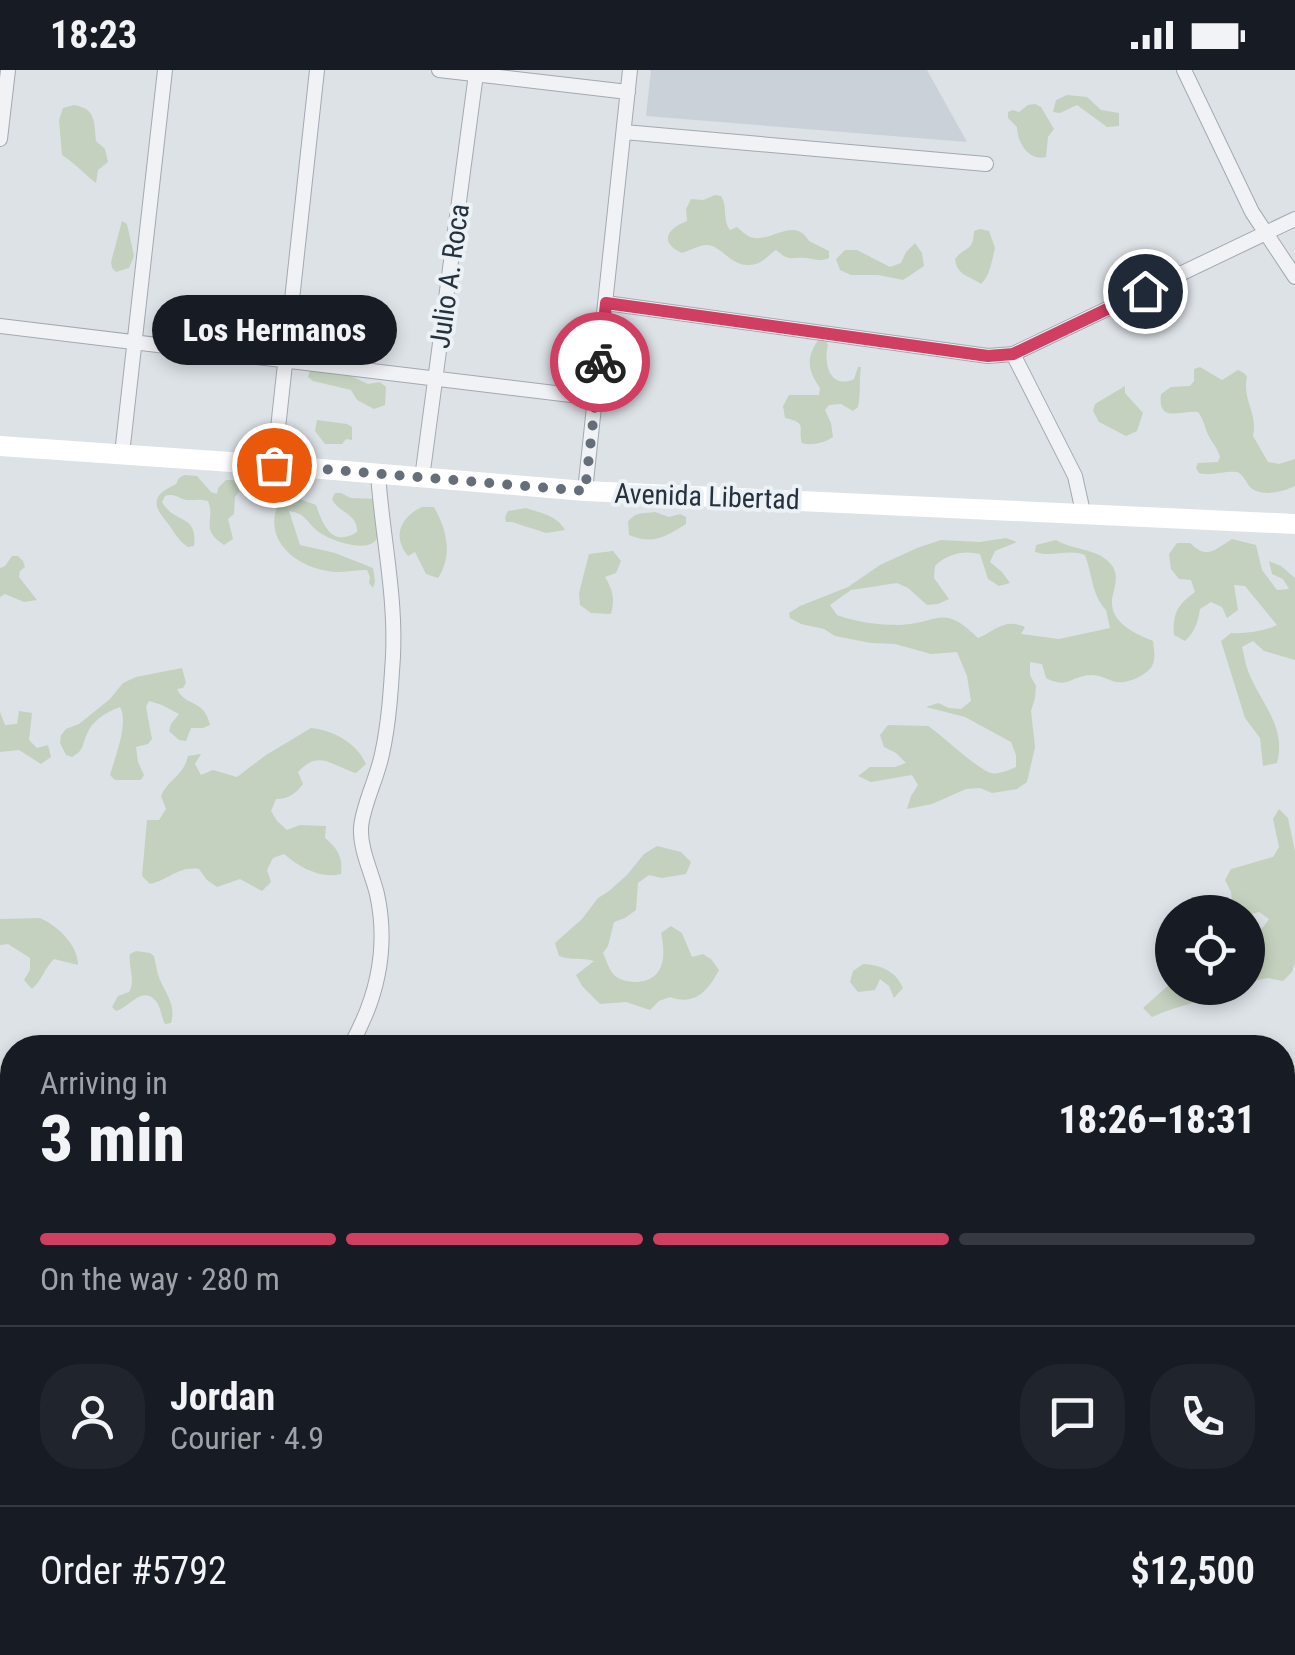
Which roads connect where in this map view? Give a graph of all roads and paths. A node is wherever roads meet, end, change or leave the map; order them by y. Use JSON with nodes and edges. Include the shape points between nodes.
{"nodes":[{"id":1,"x":8,"y":70,"type":"edge"},
{"id":2,"x":165,"y":70,"type":"edge"},
{"id":3,"x":318,"y":70,"type":"edge"},
{"id":4,"x":439,"y":70,"type":"edge"},
{"id":5,"x":630,"y":70,"type":"edge"},
{"id":6,"x":1184,"y":70,"type":"edge"},
{"id":7,"x":476,"y":74,"type":"junction"},
{"id":8,"x":628,"y":92,"type":"junction"},
{"id":9,"x":624,"y":132,"type":"junction"},
{"id":10,"x":0,"y":139,"type":"edge"},
{"id":11,"x":986,"y":164,"type":"dead end"},
{"id":12,"x":1295,"y":220,"type":"edge"},
{"id":13,"x":1266,"y":234,"type":"junction"},
{"id":14,"x":1295,"y":277,"type":"edge"},
{"id":15,"x":606,"y":303,"type":"junction"},
{"id":16,"x":0,"y":326,"type":"edge"},
{"id":17,"x":134,"y":342,"type":"junction"},
{"id":18,"x":1013,"y":354,"type":"junction"},
{"id":19,"x":286,"y":360,"type":"junction"},
{"id":20,"x":436,"y":377,"type":"junction"},
{"id":21,"x":596,"y":398,"type":"junction"},
{"id":22,"x":0,"y":446,"type":"edge"},
{"id":23,"x":122,"y":454,"type":"junction"},
{"id":24,"x":274,"y":465,"type":"junction"},
{"id":25,"x":378,"y":474,"type":"junction"},
{"id":26,"x":422,"y":478,"type":"junction"},
{"id":27,"x":585,"y":491,"type":"junction"},
{"id":28,"x":1082,"y":512,"type":"junction"},
{"id":29,"x":1295,"y":524,"type":"edge"},
{"id":30,"x":355,"y":1035,"type":"edge"}],
"edges":[{"from":1,"to":10,"type":"street"},
{"from":2,"to":17,"type":"street"},
{"from":3,"to":19,"type":"street"},
{"from":4,"to":7,"type":"street"},
{"from":5,"to":8,"type":"street"},
{"from":6,"to":13,"type":"street"},
{"from":7,"to":8,"type":"street"},
{"from":7,"to":20,"type":"street","name":"Julio A. Roca"},
{"from":8,"to":9,"type":"street"},
{"from":9,"to":11,"type":"street"},
{"from":9,"to":15,"type":"street"},
{"from":12,"to":13,"type":"street"},
{"from":13,"to":14,"type":"street"},
{"from":13,"to":18,"type":"street"},
{"from":15,"to":18,"type":"street","via":[[988,356]]},
{"from":15,"to":21,"type":"street"},
{"from":16,"to":17,"type":"street"},
{"from":17,"to":19,"type":"street"},
{"from":17,"to":23,"type":"street"},
{"from":18,"to":28,"type":"street","via":[[1075,476]]},
{"from":19,"to":20,"type":"street"},
{"from":19,"to":24,"type":"street"},
{"from":20,"to":21,"type":"street"},
{"from":20,"to":26,"type":"street","name":"Julio A. Roca"},
{"from":21,"to":27,"type":"street"},
{"from":22,"to":23,"type":"main road","name":"Avenida Libertad"},
{"from":23,"to":24,"type":"main road","name":"Avenida Libertad"},
{"from":24,"to":25,"type":"main road","name":"Avenida Libertad"},
{"from":25,"to":26,"type":"main road","name":"Avenida Libertad"},
{"from":25,"to":30,"type":"street","via":[[393,655],[383,753],[361,826],[382,940],[379,976]]},
{"from":26,"to":27,"type":"main road","name":"Avenida Libertad"},
{"from":27,"to":28,"type":"main road","name":"Avenida Libertad"},
{"from":28,"to":29,"type":"main road","name":"Avenida Libertad"}]}
